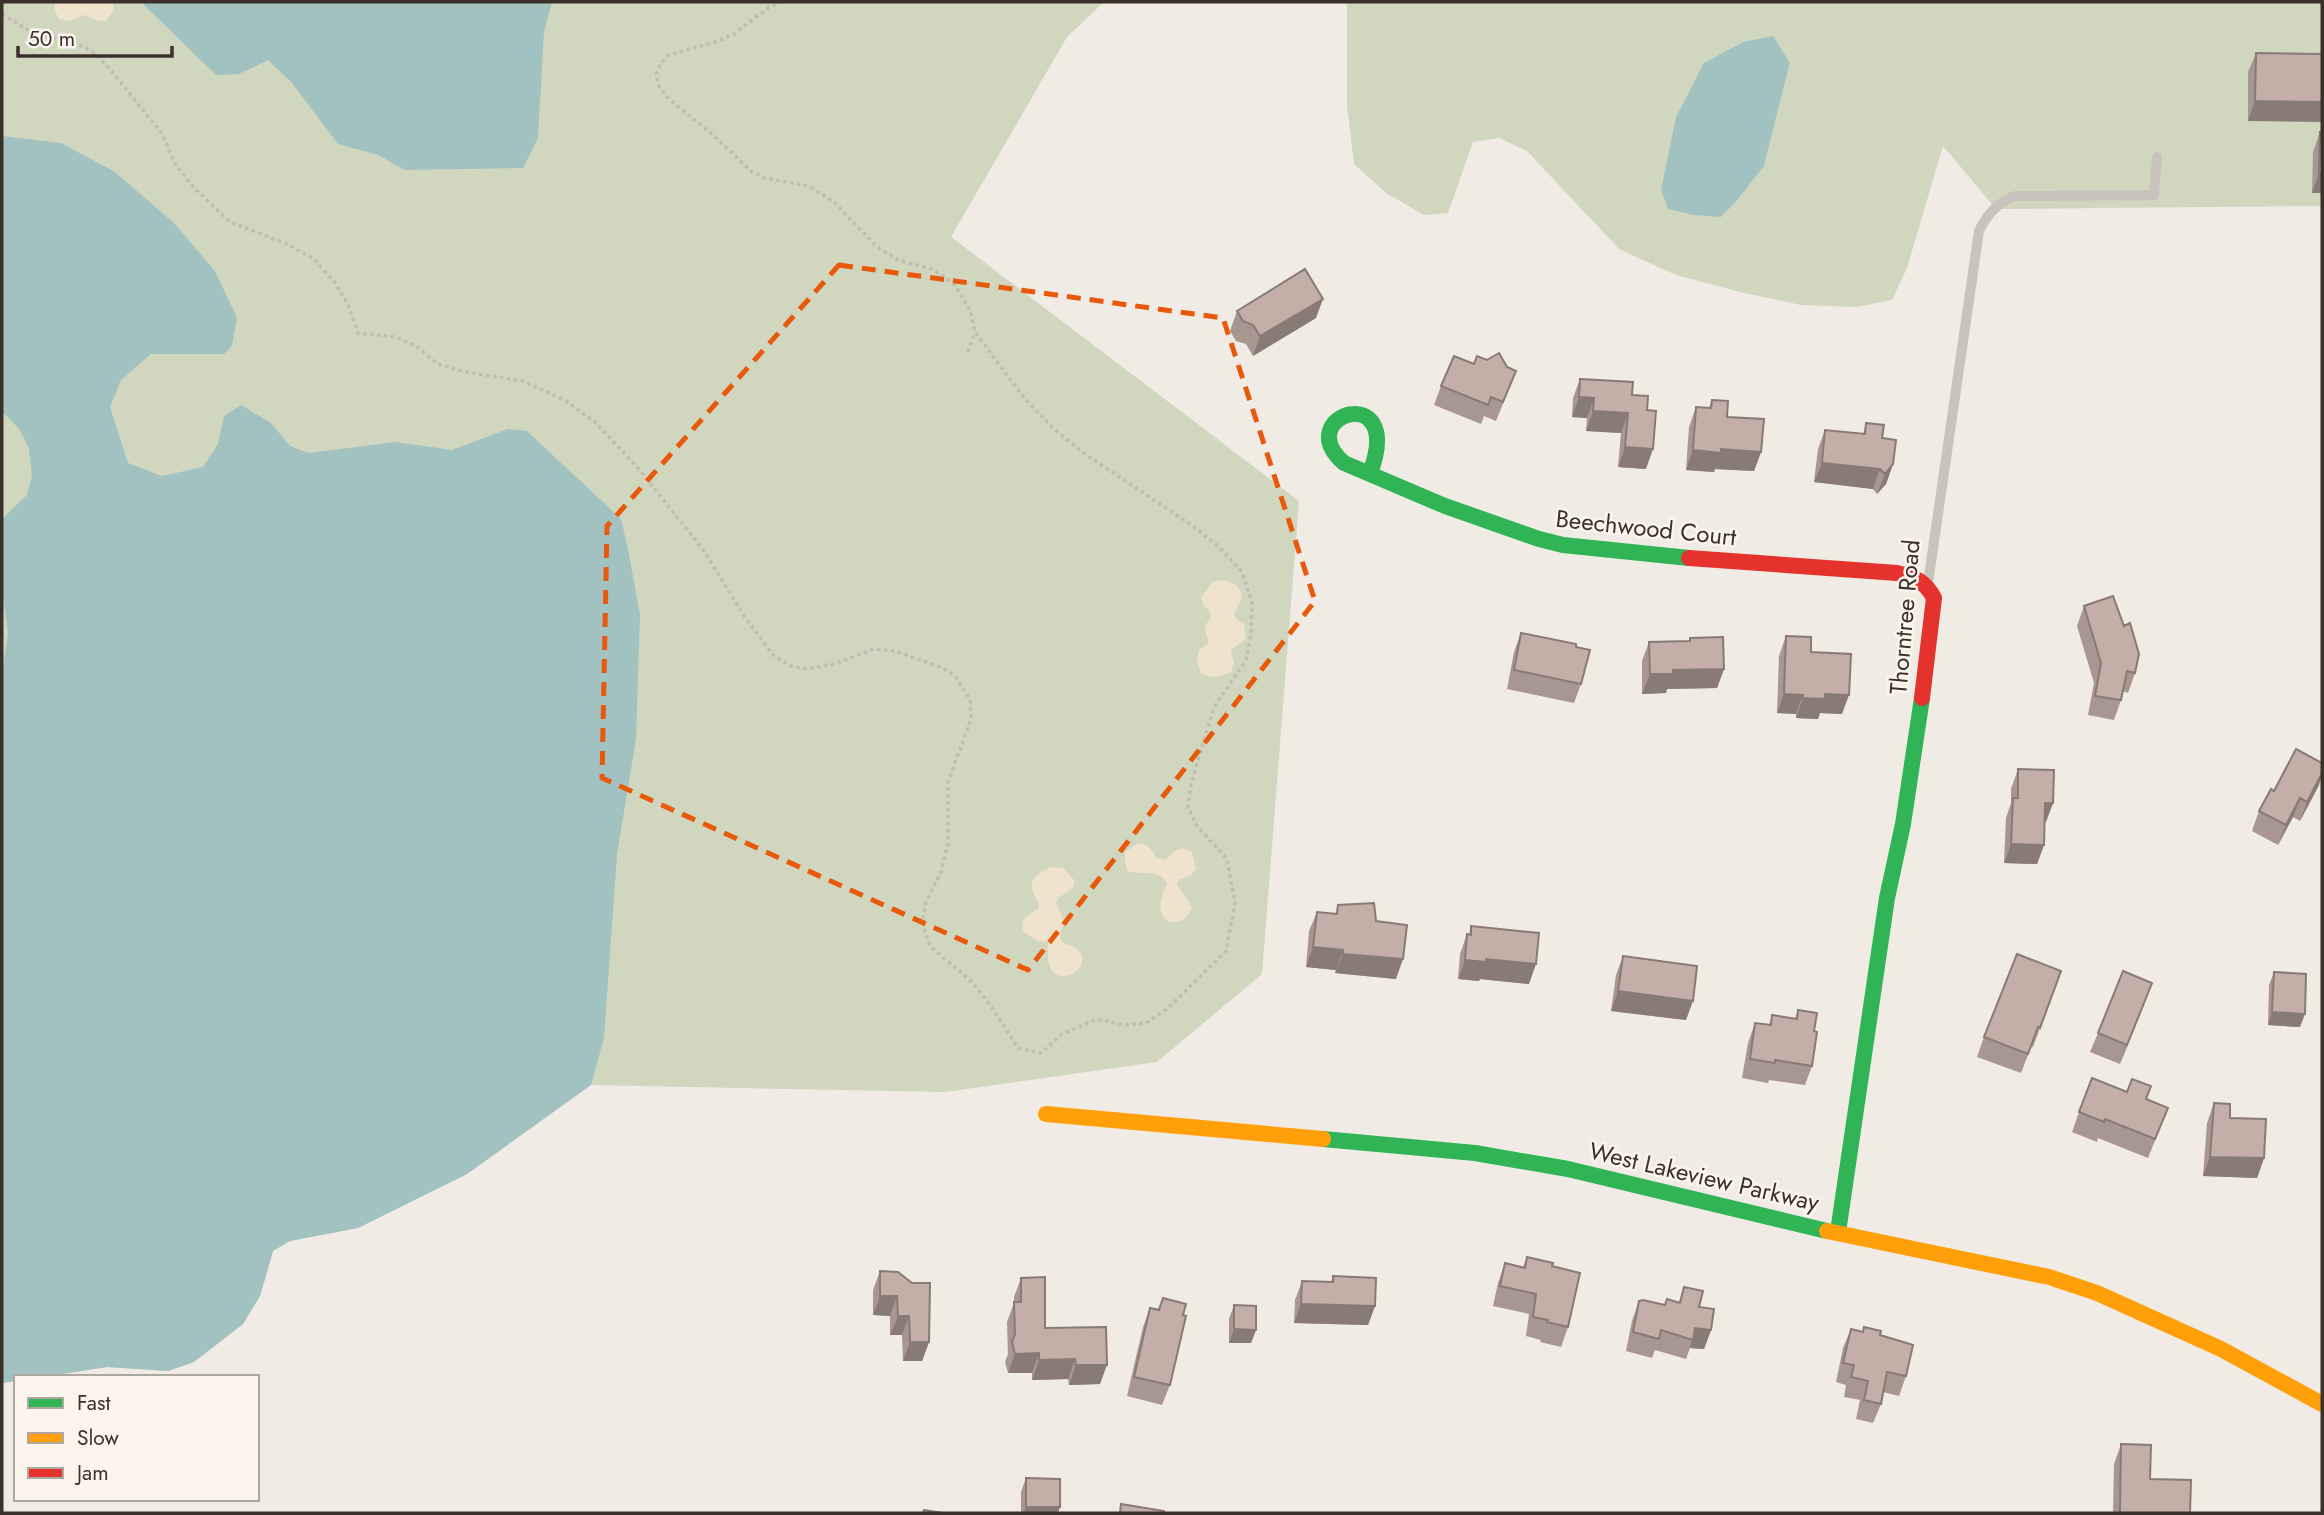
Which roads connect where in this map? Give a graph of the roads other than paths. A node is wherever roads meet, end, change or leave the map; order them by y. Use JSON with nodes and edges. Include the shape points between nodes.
{"nodes":[{"id":1,"x":2157,"y":157,"type":"dead end"},
{"id":2,"x":1370,"y":473,"type":"dead end"},
{"id":3,"x":1928,"y":584,"type":"junction"},
{"id":4,"x":1046,"y":1114,"type":"dead end"},
{"id":5,"x":1838,"y":1232,"type":"junction"},
{"id":6,"x":2322,"y":1404,"type":"edge"}],
"edges":[{"from":1,"to":3,"type":"lane","name":"Thorntree Road","via":[[2154,195],[2015,196],[1984,219]]},
{"from":2,"to":3,"type":"street","name":"Beechwood Court","via":[[1445,506],[1563,545],[1897,573]]},
{"from":3,"to":5,"type":"street","name":"Thorntree Road","via":[[1934,598],[1912,769],[1887,898]]},
{"from":4,"to":5,"type":"street","name":"West Lakeview Parkway","via":[[1475,1153],[1569,1169]]},
{"from":5,"to":6,"type":"street","name":"West Lakeview Parkway","via":[[2049,1278],[2097,1293],[2221,1349]]}]}
